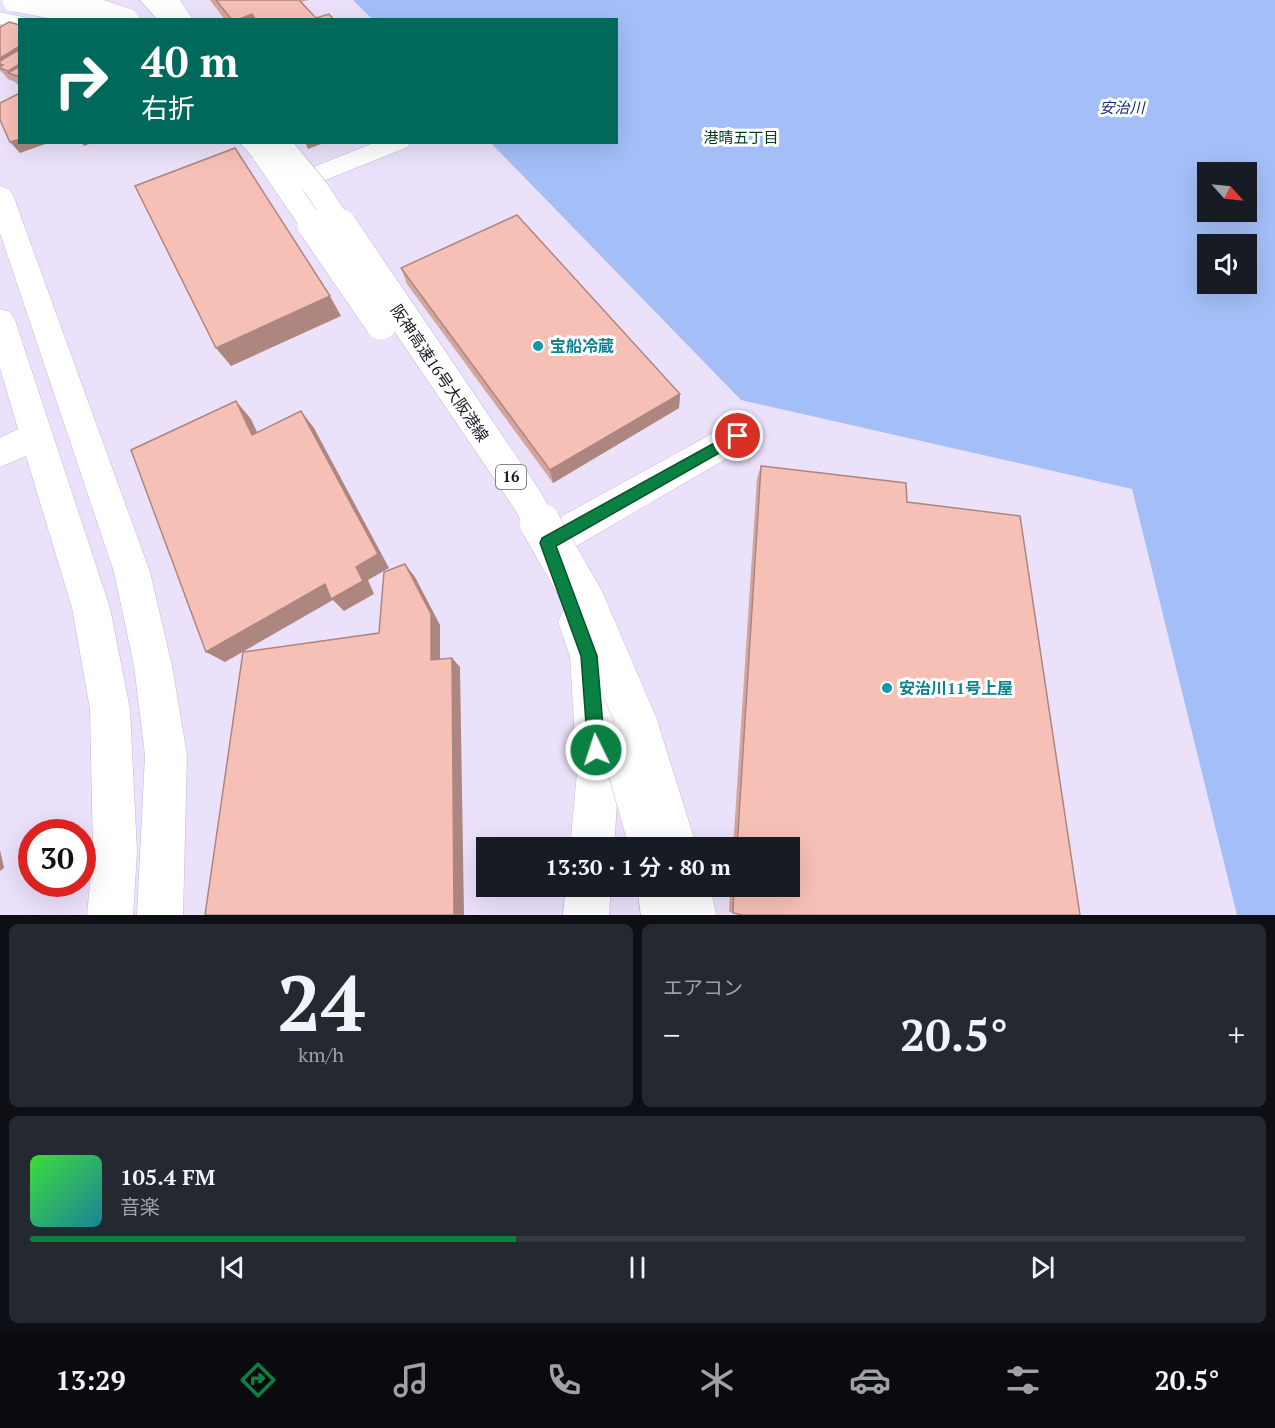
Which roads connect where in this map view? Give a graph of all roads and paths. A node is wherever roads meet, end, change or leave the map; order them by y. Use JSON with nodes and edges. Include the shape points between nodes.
{"nodes":[{"id":1,"x":9,"y":0,"type":"edge"},
{"id":2,"x":14,"y":0,"type":"edge"},
{"id":3,"x":64,"y":0,"type":"edge"},
{"id":4,"x":98,"y":0,"type":"edge"},
{"id":5,"x":150,"y":0,"type":"edge"},
{"id":6,"x":170,"y":0,"type":"edge"},
{"id":7,"x":31,"y":2,"type":"edge"},
{"id":8,"x":0,"y":4,"type":"edge"},
{"id":9,"x":0,"y":18,"type":"edge"},
{"id":10,"x":61,"y":18,"type":"edge"},
{"id":11,"x":92,"y":18,"type":"edge"},
{"id":12,"x":121,"y":18,"type":"edge"},
{"id":13,"x":168,"y":18,"type":"edge"},
{"id":14,"x":182,"y":18,"type":"edge"},
{"id":15,"x":18,"y":22,"type":"edge"},
{"id":16,"x":253,"y":144,"type":"edge"},
{"id":17,"x":258,"y":144,"type":"edge"},
{"id":18,"x":264,"y":144,"type":"edge"},
{"id":19,"x":270,"y":144,"type":"edge"},
{"id":20,"x":281,"y":144,"type":"edge"},
{"id":21,"x":394,"y":144,"type":"edge"},
{"id":22,"x":290,"y":186,"type":"junction"},
{"id":23,"x":0,"y":195,"type":"edge"},
{"id":24,"x":398,"y":310,"type":"junction"},
{"id":25,"x":0,"y":320,"type":"edge"},
{"id":26,"x":36,"y":436,"type":"junction"},
{"id":27,"x":738,"y":436,"type":"dead end"},
{"id":28,"x":0,"y":453,"type":"edge"},
{"id":29,"x":548,"y":543,"type":"junction"},
{"id":30,"x":593,"y":837,"type":"edge"},
{"id":31,"x":647,"y":837,"type":"edge"},
{"id":32,"x":673,"y":837,"type":"edge"},
{"id":33,"x":588,"y":897,"type":"edge"},
{"id":34,"x":661,"y":897,"type":"edge"},
{"id":35,"x":689,"y":897,"type":"edge"},
{"id":36,"x":110,"y":915,"type":"edge"},
{"id":37,"x":160,"y":915,"type":"edge"},
{"id":38,"x":586,"y":915,"type":"edge"},
{"id":39,"x":664,"y":915,"type":"edge"},
{"id":40,"x":693,"y":915,"type":"edge"}],
"edges":[{"from":1,"to":4,"type":"main road","via":[[60,11]]},
{"from":2,"to":7,"type":"main road","bridge":true},
{"from":3,"to":12,"type":"main road","bridge":true},
{"from":5,"to":13,"type":"main road"},
{"from":6,"to":14,"type":"main road"},
{"from":7,"to":11,"type":"main road","bridge":true},
{"from":8,"to":10,"type":"main road"},
{"from":9,"to":15,"type":"main road"},
{"from":16,"to":22,"type":"main road"},
{"from":17,"to":22,"type":"main road","name":"阪神高速16号大阪港線","number":"16","bridge":true},
{"from":18,"to":24,"type":"main road","bridge":true},
{"from":19,"to":22,"type":"main road","bridge":true},
{"from":20,"to":24,"type":"main road","name":"阪神高速16号大阪港線","number":"16","bridge":true,"via":[[316,188]]},
{"from":21,"to":22,"type":"main road"},
{"from":22,"to":29,"type":"main road"},
{"from":22,"to":31,"type":"main road","name":"阪神高速16号大阪港線","number":"16","bridge":true,"via":[[302,212],[508,512],[566,613],[617,733]]},
{"from":23,"to":37,"type":"main road","via":[[132,572],[153,666],[166,755]]},
{"from":24,"to":32,"type":"main road","name":"阪神高速16号大阪港線","number":"16","bridge":true,"via":[[526,498],[584,600],[638,726]]},
{"from":25,"to":26,"type":"main road"},
{"from":26,"to":28,"type":"main road"},
{"from":26,"to":36,"type":"main road","via":[[91,608],[110,709],[115,852]]},
{"from":27,"to":29,"type":"main road"},
{"from":29,"to":30,"type":"main road","via":[[589,656],[598,773]]},
{"from":33,"to":38,"type":"main road"},
{"from":34,"to":39,"type":"main road"},
{"from":35,"to":40,"type":"main road"}]}
